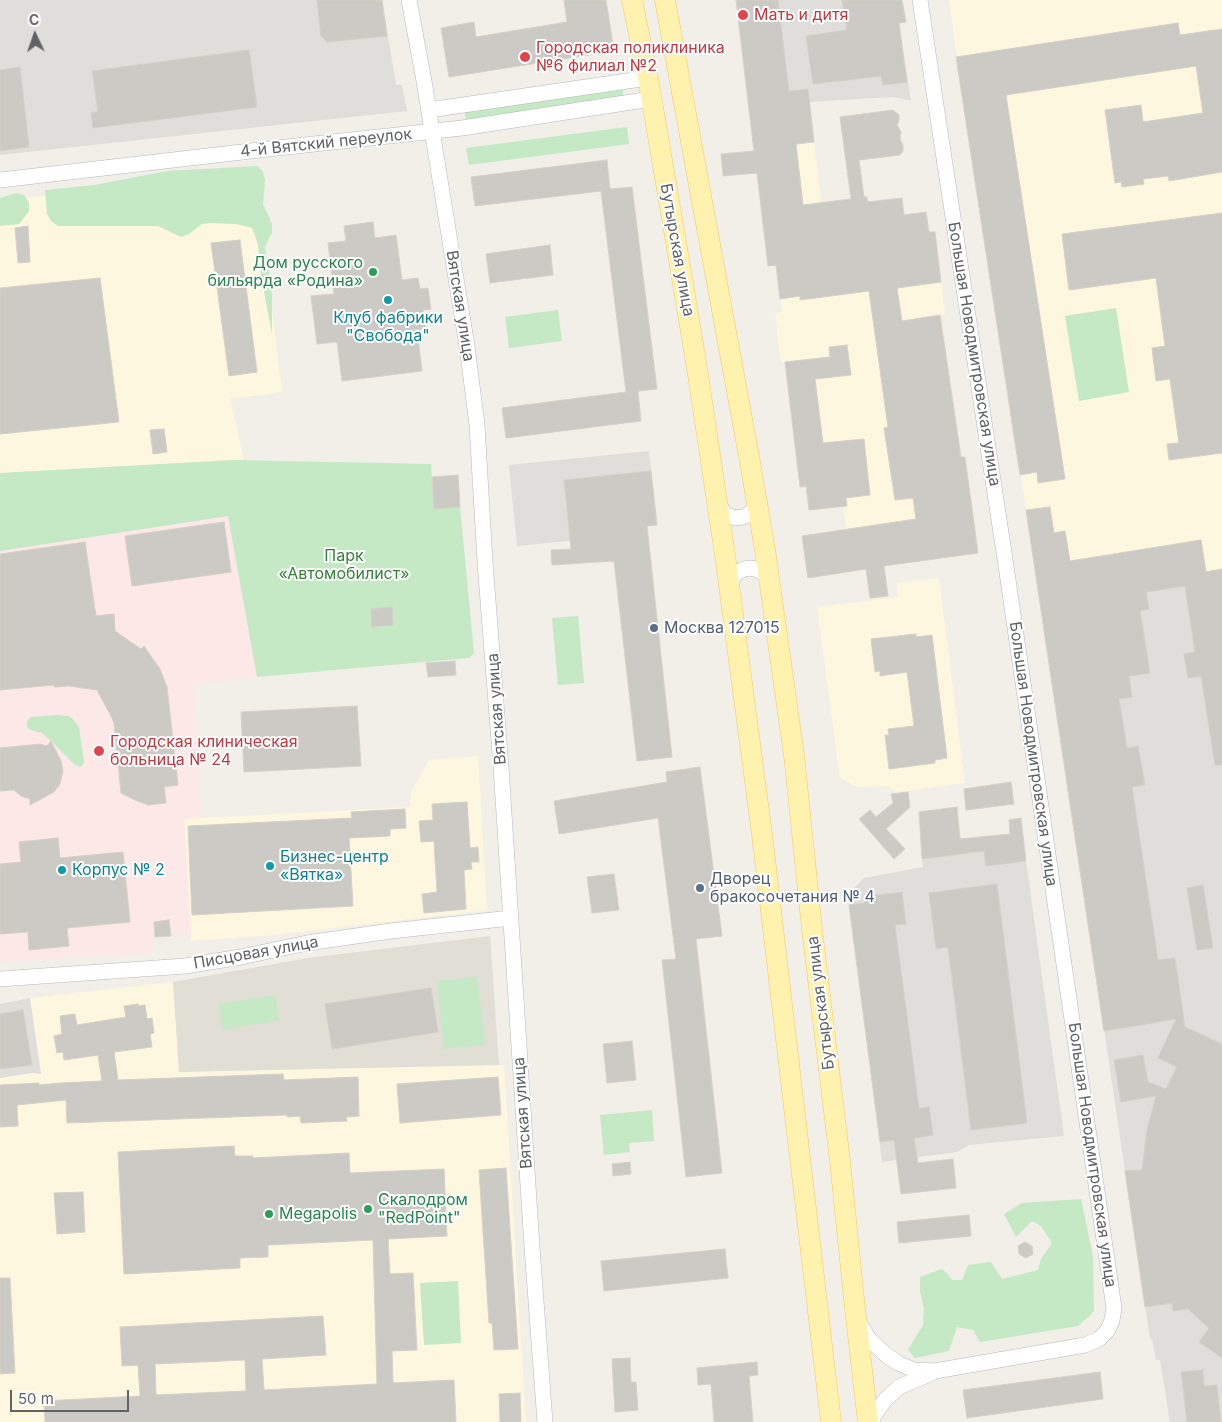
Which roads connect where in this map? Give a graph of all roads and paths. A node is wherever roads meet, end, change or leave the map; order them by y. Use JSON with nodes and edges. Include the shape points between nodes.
{"nodes":[{"id":1,"x":408,"y":0,"type":"edge"},
{"id":2,"x":632,"y":0,"type":"edge"},
{"id":3,"x":665,"y":0,"type":"edge"},
{"id":4,"x":920,"y":0,"type":"edge"},
{"id":5,"x":648,"y":78,"type":"junction"},
{"id":6,"x":651,"y":99,"type":"junction"},
{"id":7,"x":429,"y":110,"type":"junction"},
{"id":8,"x":432,"y":131,"type":"junction"},
{"id":9,"x":0,"y":180,"type":"edge"},
{"id":10,"x":756,"y":496,"type":"junction"},
{"id":11,"x":717,"y":501,"type":"junction"},
{"id":12,"x":770,"y":586,"type":"junction"},
{"id":13,"x":730,"y":591,"type":"junction"},
{"id":14,"x":511,"y":918,"type":"junction"},
{"id":15,"x":0,"y":979,"type":"edge"},
{"id":16,"x":856,"y":1317,"type":"junction"},
{"id":17,"x":935,"y":1371,"type":"junction"},
{"id":18,"x":545,"y":1422,"type":"edge"},
{"id":19,"x":831,"y":1422,"type":"edge"},
{"id":20,"x":868,"y":1422,"type":"edge"},
{"id":21,"x":872,"y":1422,"type":"edge"}],
"edges":[{"from":1,"to":7,"type":"street","name":"Вятская улица"},
{"from":2,"to":5,"type":"main road","name":"Бутырская улица"},
{"from":3,"to":10,"type":"main road","name":"Бутырская улица"},
{"from":4,"to":17,"type":"street","name":"Большая Новодмитровская улица","via":[[1114,1308],[1108,1330],[1099,1339],[1085,1345]]},
{"from":5,"to":6,"type":"main road","name":"Бутырская улица"},
{"from":5,"to":7,"type":"street","name":"4-й Вятский переулок"},
{"from":6,"to":8,"type":"street","name":"4-й Вятский переулок"},
{"from":6,"to":11,"type":"main road","name":"Бутырская улица"},
{"from":7,"to":8,"type":"street","name":"Вятская улица"},
{"from":8,"to":9,"type":"street","name":"4-й Вятский переулок"},
{"from":8,"to":14,"type":"street","name":"Вятская улица","via":[[477,425]]},
{"from":10,"to":11,"type":"street","via":[[754,509],[736,518],[724,513]]},
{"from":10,"to":12,"type":"main road","name":"Бутырская улица"},
{"from":11,"to":13,"type":"main road","name":"Бутырская улица"},
{"from":12,"to":13,"type":"street","via":[[764,573],[751,568],[733,577]]},
{"from":12,"to":16,"type":"main road","name":"Бутырская улица","via":[[794,755]]},
{"from":13,"to":19,"type":"main road","name":"Бутырская улица"},
{"from":14,"to":15,"type":"street","name":"Писцовая улица","via":[[307,943],[185,966]]},
{"from":14,"to":18,"type":"street","name":"Вятская улица"},
{"from":16,"to":17,"type":"street","name":"Большая Новодмитровская улица","via":[[869,1340],[898,1364],[914,1370]]},
{"from":16,"to":20,"type":"main road","name":"Бутырская улица"},
{"from":17,"to":21,"type":"street","name":"Большая Новодмитровская улица","via":[[899,1387],[885,1400]]}]}
